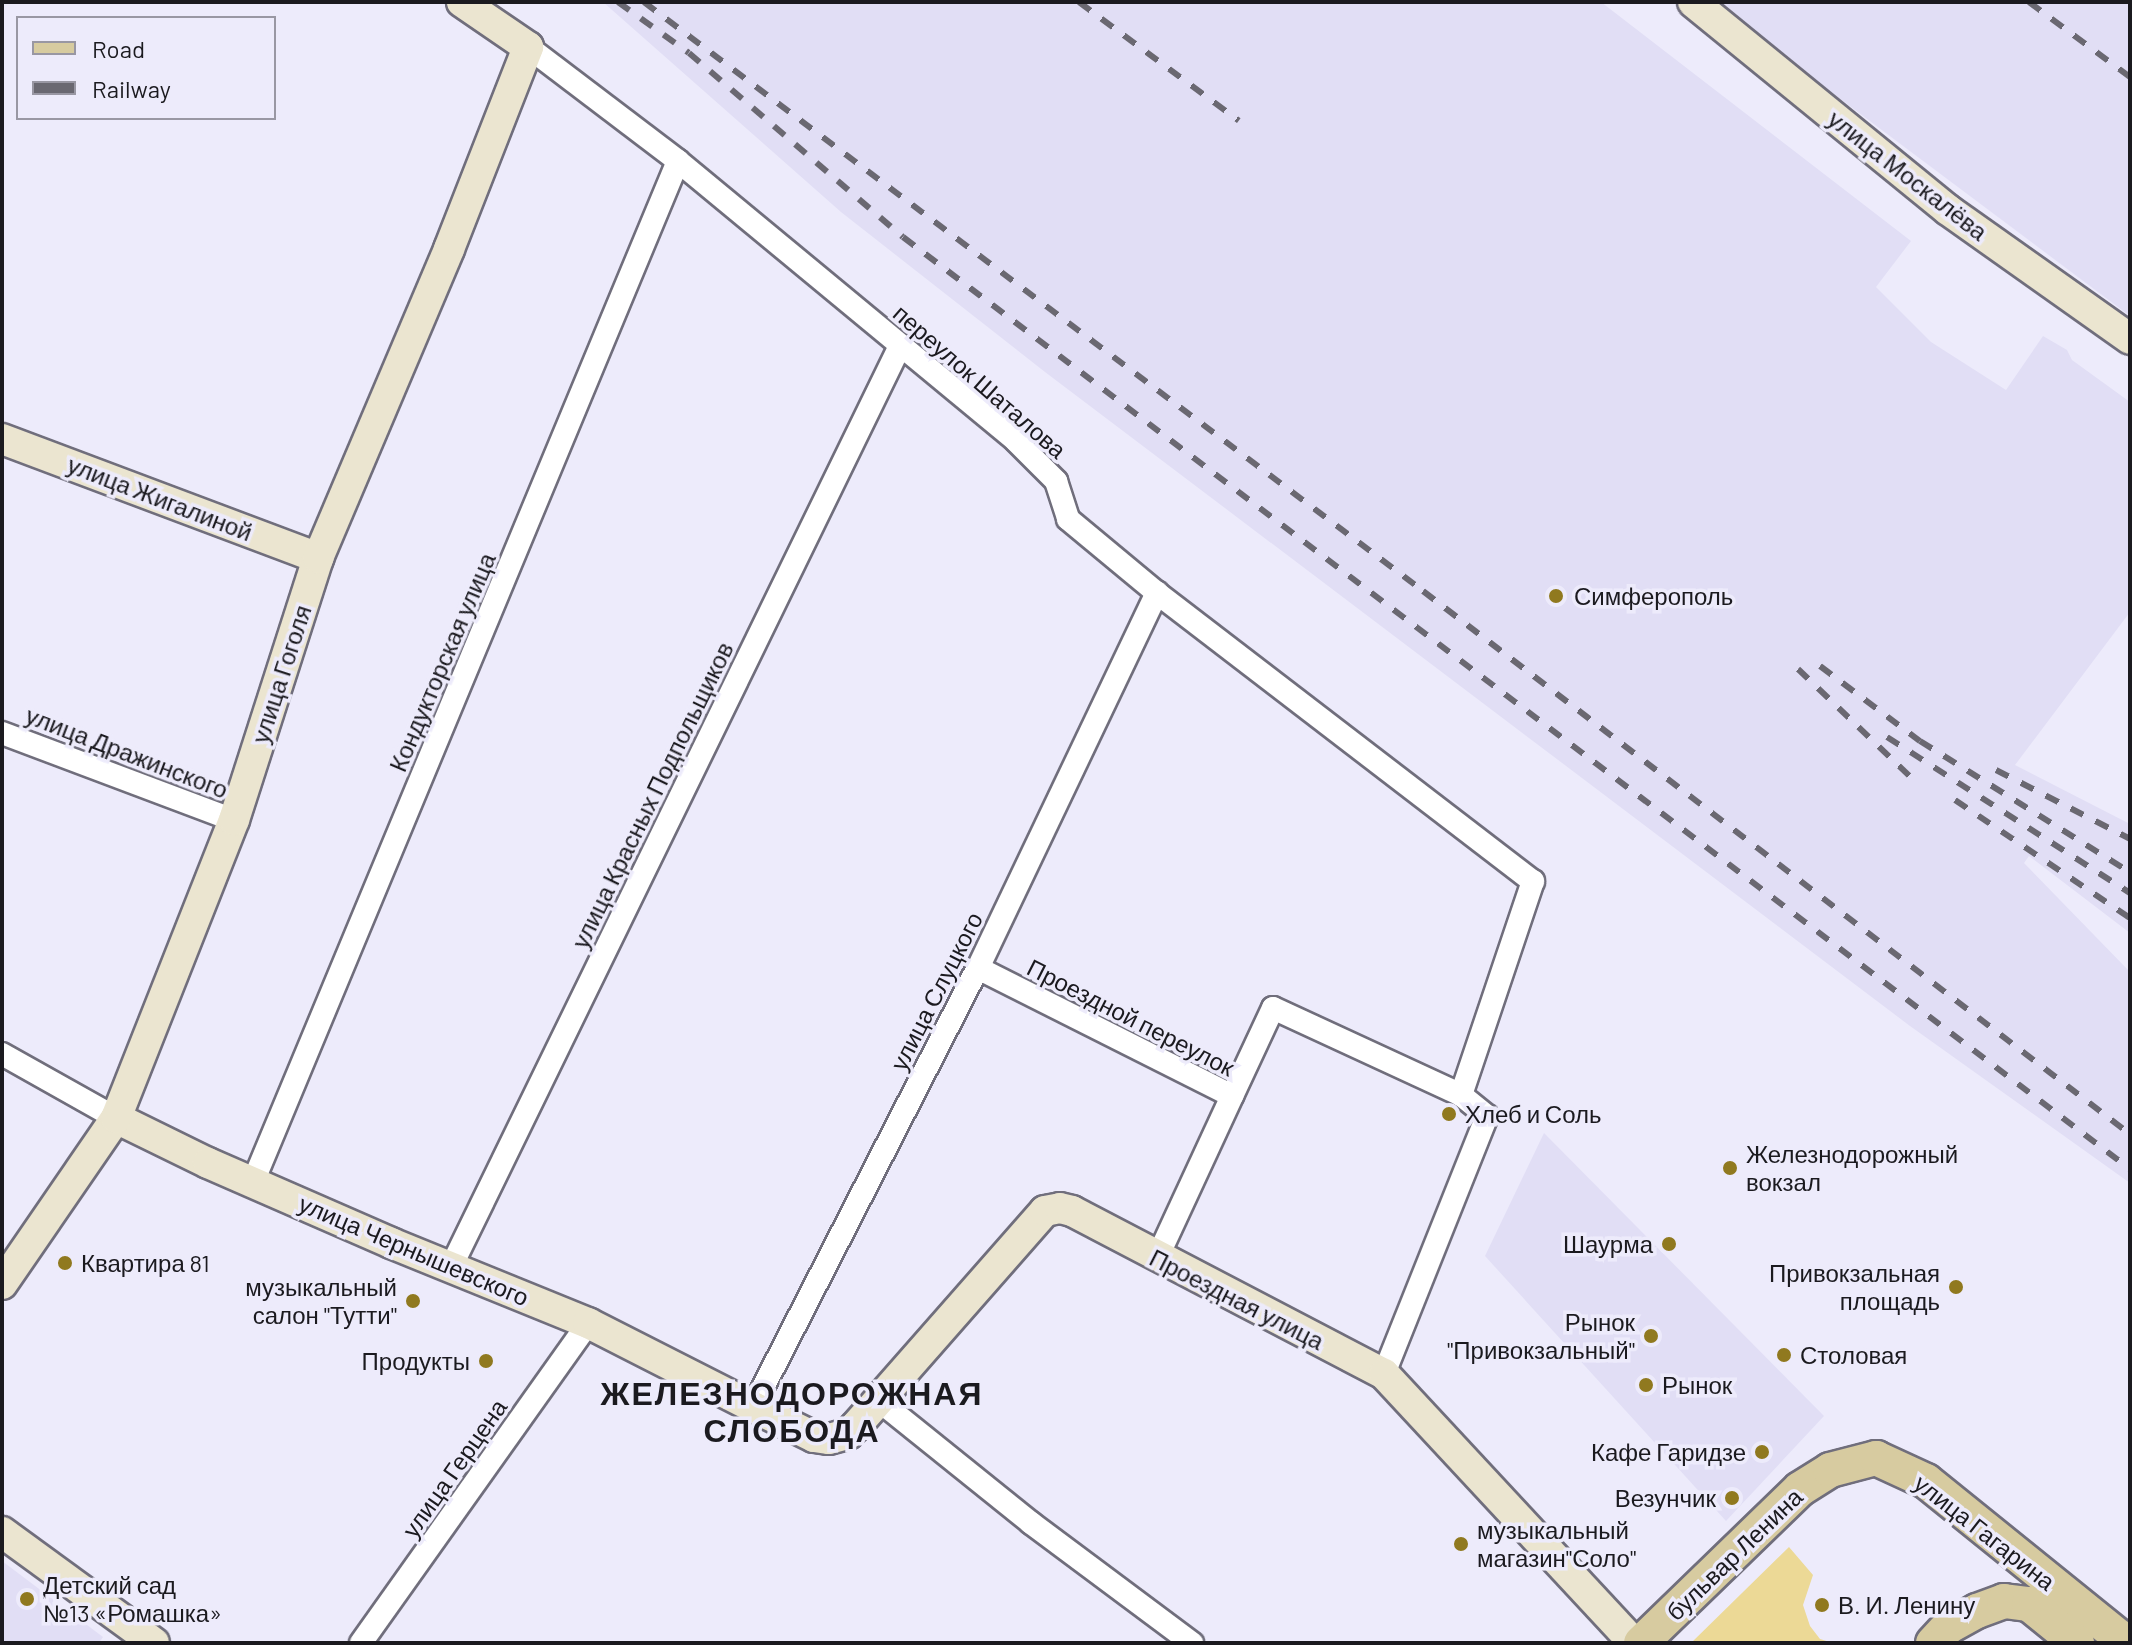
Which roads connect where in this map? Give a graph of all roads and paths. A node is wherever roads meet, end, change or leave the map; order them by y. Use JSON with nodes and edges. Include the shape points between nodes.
{"nodes":[{"id":1,"x":462,"y":2,"type":"edge"},
{"id":2,"x":1693,"y":2,"type":"edge"},
{"id":3,"x":528,"y":47,"type":"junction"},
{"id":4,"x":678,"y":161,"type":"junction"},
{"id":5,"x":2130,"y":339,"type":"edge"},
{"id":6,"x":900,"y":346,"type":"junction"},
{"id":7,"x":2,"y":439,"type":"edge"},
{"id":8,"x":318,"y":558,"type":"junction"},
{"id":9,"x":1157,"y":593,"type":"junction"},
{"id":10,"x":2,"y":733,"type":"edge"},
{"id":11,"x":234,"y":820,"type":"junction"},
{"id":12,"x":978,"y":968,"type":"junction"},
{"id":13,"x":2,"y":1054,"type":"edge"},
{"id":14,"x":1461,"y":1095,"type":"junction"},
{"id":15,"x":1232,"y":1096,"type":"junction"},
{"id":16,"x":116,"y":1118,"type":"junction"},
{"id":17,"x":253,"y":1182,"type":"junction"},
{"id":18,"x":1157,"y":1258,"type":"junction"},
{"id":19,"x":451,"y":1267,"type":"junction"},
{"id":20,"x":2,"y":1284,"type":"edge"},
{"id":21,"x":588,"y":1323,"type":"junction"},
{"id":22,"x":1384,"y":1374,"type":"junction"},
{"id":23,"x":877,"y":1399,"type":"junction"},
{"id":24,"x":753,"y":1407,"type":"junction"},
{"id":25,"x":829,"y":1439,"type":"joint"},
{"id":26,"x":1830,"y":1470,"type":"joint"},
{"id":27,"x":2,"y":1532,"type":"edge"},
{"id":28,"x":154,"y":1643,"type":"edge"},
{"id":29,"x":361,"y":1643,"type":"edge"},
{"id":30,"x":1192,"y":1643,"type":"edge"},
{"id":31,"x":1634,"y":1643,"type":"edge"},
{"id":32,"x":1641,"y":1643,"type":"edge"},
{"id":33,"x":1933,"y":1643,"type":"edge"},
{"id":34,"x":2077,"y":1643,"type":"edge"},
{"id":35,"x":2127,"y":1643,"type":"edge"}],
"edges":[{"from":1,"to":3,"type":"main road"},
{"from":2,"to":5,"type":"main road","name":"улица Москалёва","via":[[1948,210]]},
{"from":3,"to":4,"type":"street","name":"переулок Шаталова"},
{"from":3,"to":8,"type":"main road","name":"улица Гоголя"},
{"from":4,"to":6,"type":"street","name":"переулок Шаталова"},
{"from":4,"to":17,"type":"street","name":"Кондукторская улица"},
{"from":6,"to":9,"type":"street","name":"переулок Шаталова","via":[[1016,441],[1056,481],[1068,519]]},
{"from":6,"to":19,"type":"street","name":"улица Красных Подпольщиков"},
{"from":7,"to":8,"type":"main road","name":"улица Жигалиной"},
{"from":8,"to":11,"type":"main road","name":"улица Гоголя"},
{"from":9,"to":12,"type":"street","name":"улица Слуцкого"},
{"from":9,"to":14,"type":"street","name":"переулок Шаталова","via":[[1533,881]]},
{"from":10,"to":11,"type":"street","name":"улица Дражинского"},
{"from":11,"to":16,"type":"main road","name":"улица Гоголя"},
{"from":12,"to":15,"type":"street","name":"Проездной переулок"},
{"from":12,"to":24,"type":"street","name":"улица Слуцкого"},
{"from":13,"to":16,"type":"street","name":"улица Чернышевского"},
{"from":14,"to":15,"type":"street","via":[[1273,1008]]},
{"from":14,"to":22,"type":"street","via":[[1487,1116]]},
{"from":15,"to":18,"type":"street","name":"Проездной переулок"},
{"from":16,"to":17,"type":"main road","name":"улица Чернышевского"},
{"from":16,"to":20,"type":"main road","name":"улица Гоголя"},
{"from":17,"to":19,"type":"main road","name":"улица Чернышевского"},
{"from":18,"to":22,"type":"main road","name":"Проездная улица"},
{"from":18,"to":23,"type":"main road","name":"Проездная улица","via":[[1072,1211],[1045,1211]]},
{"from":19,"to":21,"type":"main road","name":"улица Чернышевского"},
{"from":21,"to":24,"type":"main road","name":"улица Чернышевского"},
{"from":21,"to":29,"type":"street","name":"улица Герцена"},
{"from":22,"to":31,"type":"main road","name":"Проездная улица"},
{"from":23,"to":25,"type":"main road","name":"Проездная улица","via":[[848,1434]]},
{"from":23,"to":30,"type":"street"},
{"from":24,"to":25,"type":"main road","name":"улица Чернышевского"},
{"from":26,"to":32,"type":"main road","name":"бульвар Ленина","via":[[1775,1511]]},
{"from":26,"to":35,"type":"main road","name":"улица Гагарина","via":[[1876,1458],[1926,1481]]},
{"from":27,"to":28,"type":"main road"},
{"from":33,"to":34,"type":"main road","name":"улица Гагарина","via":[[1948,1627],[2004,1601],[2029,1604]]}]}
